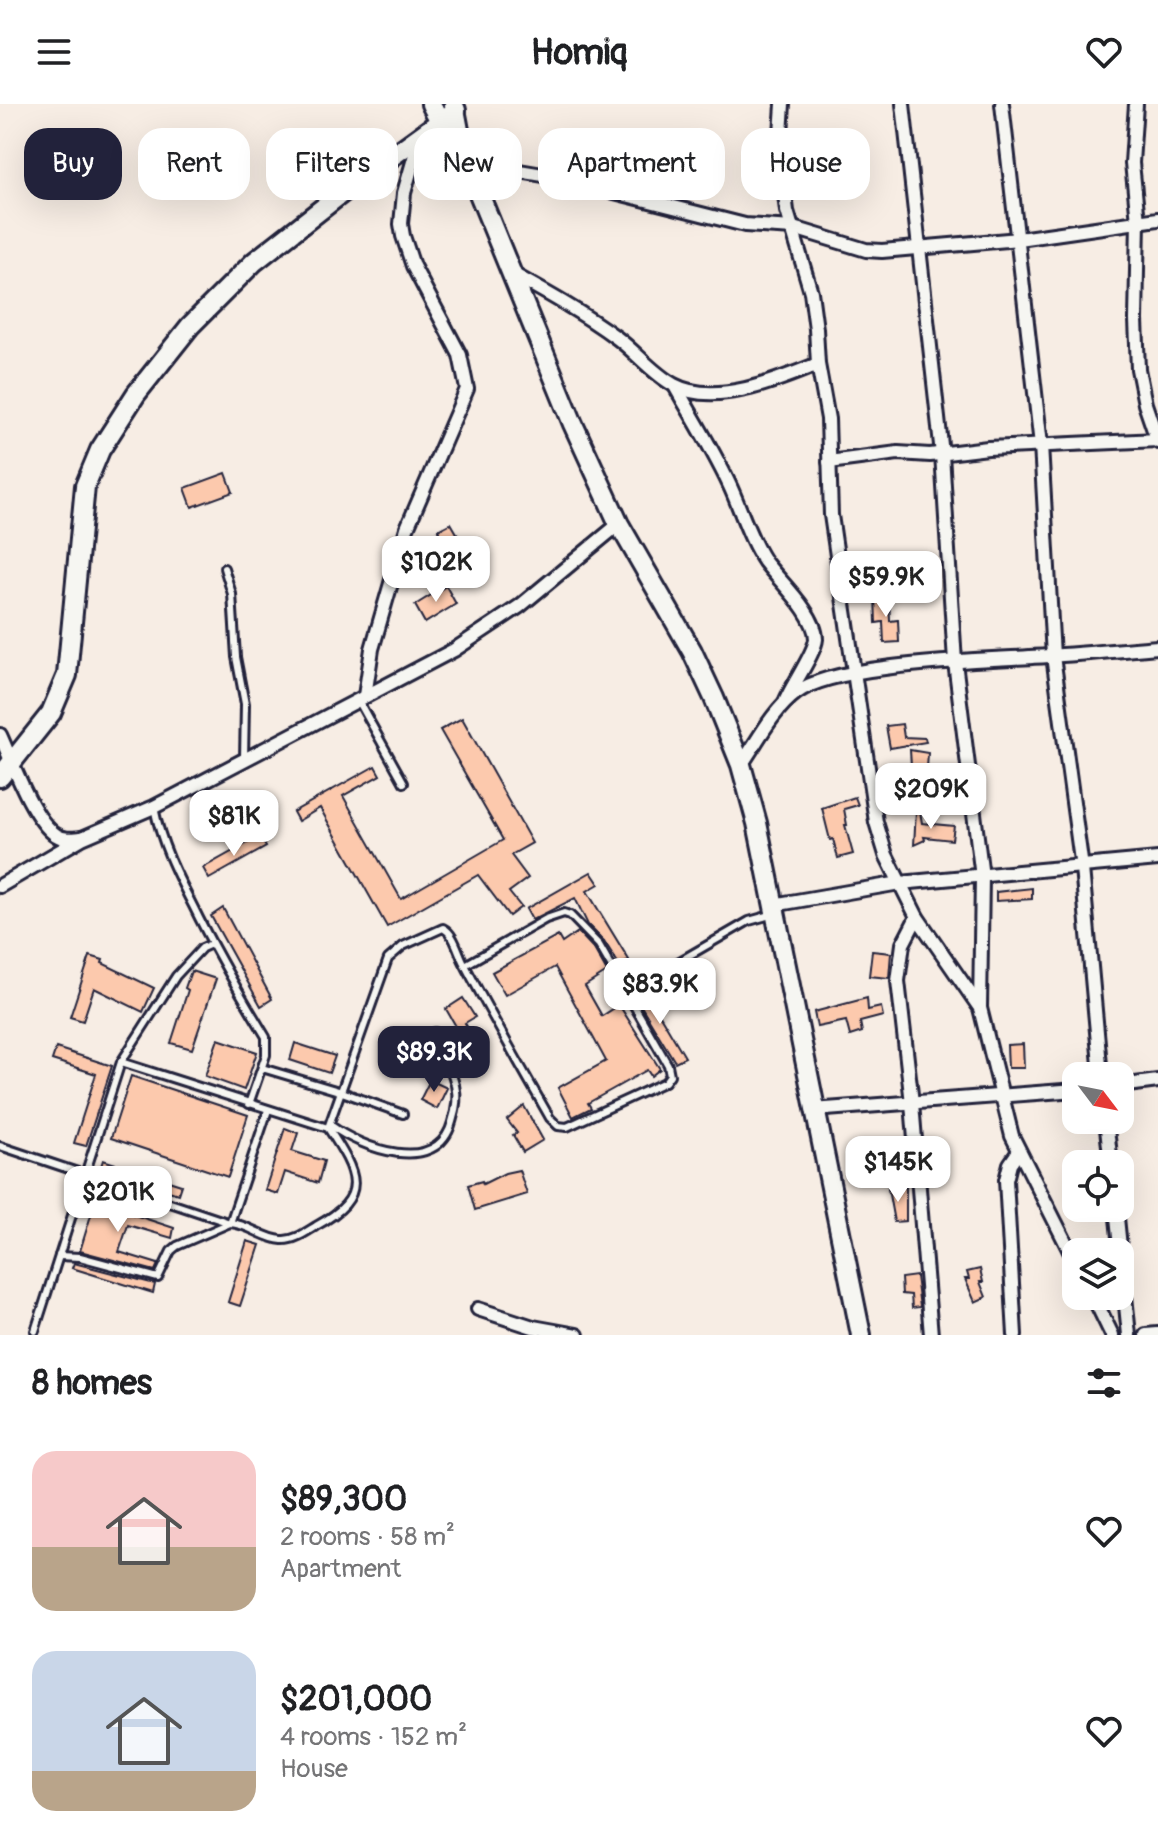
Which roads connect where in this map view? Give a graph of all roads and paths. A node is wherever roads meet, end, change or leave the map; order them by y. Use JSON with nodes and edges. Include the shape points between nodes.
{"nodes":[{"id":1,"x":431,"y":104,"type":"edge"},
{"id":2,"x":783,"y":104,"type":"edge"},
{"id":3,"x":903,"y":104,"type":"edge"},
{"id":4,"x":1002,"y":104,"type":"edge"},
{"id":5,"x":1136,"y":104,"type":"edge"},
{"id":6,"x":455,"y":107,"type":"edge"},
{"id":7,"x":439,"y":122,"type":"junction"},
{"id":8,"x":430,"y":128,"type":"edge"},
{"id":9,"x":443,"y":128,"type":"edge"},
{"id":10,"x":459,"y":128,"type":"edge"},
{"id":11,"x":414,"y":139,"type":"edge"},
{"id":12,"x":414,"y":158,"type":"edge"},
{"id":13,"x":522,"y":170,"type":"edge"},
{"id":14,"x":482,"y":200,"type":"edge"},
{"id":15,"x":1158,"y":219,"type":"edge"},
{"id":16,"x":1138,"y":221,"type":"junction"},
{"id":17,"x":794,"y":228,"type":"junction"},
{"id":18,"x":1019,"y":239,"type":"junction"},
{"id":19,"x":919,"y":248,"type":"junction"},
{"id":20,"x":511,"y":273,"type":"junction"},
{"id":21,"x":818,"y":364,"type":"junction"},
{"id":22,"x":675,"y":386,"type":"junction"},
{"id":23,"x":1158,"y":440,"type":"edge"},
{"id":24,"x":1041,"y":445,"type":"junction"},
{"id":25,"x":942,"y":454,"type":"junction"},
{"id":26,"x":829,"y":462,"type":"junction"},
{"id":27,"x":619,"y":524,"type":"junction"},
{"id":28,"x":224,"y":568,"type":"dead end"},
{"id":29,"x":1158,"y":647,"type":"edge"},
{"id":30,"x":1053,"y":656,"type":"junction"},
{"id":31,"x":955,"y":662,"type":"junction"},
{"id":32,"x":855,"y":673,"type":"junction"},
{"id":33,"x":362,"y":698,"type":"junction"},
{"id":34,"x":783,"y":706,"type":"junction"},
{"id":35,"x":0,"y":735,"type":"edge"},
{"id":36,"x":244,"y":759,"type":"junction"},
{"id":37,"x":741,"y":765,"type":"junction"},
{"id":38,"x":6,"y":770,"type":"edge"},
{"id":39,"x":404,"y":783,"type":"dead end"},
{"id":40,"x":154,"y":807,"type":"junction"},
{"id":41,"x":82,"y":838,"type":"junction"},
{"id":42,"x":1158,"y":859,"type":"edge"},
{"id":43,"x":1082,"y":868,"type":"junction"},
{"id":44,"x":982,"y":877,"type":"junction"},
{"id":45,"x":900,"y":883,"type":"junction"},
{"id":46,"x":0,"y":886,"type":"edge"},
{"id":47,"x":774,"y":910,"type":"junction"},
{"id":48,"x":917,"y":917,"type":"junction"},
{"id":49,"x":211,"y":944,"type":"junction"},
{"id":50,"x":465,"y":965,"type":"junction"},
{"id":51,"x":626,"y":992,"type":"junction"},
{"id":52,"x":980,"y":1008,"type":"junction"},
{"id":53,"x":435,"y":1032,"type":"dead end"},
{"id":54,"x":121,"y":1062,"type":"junction"},
{"id":55,"x":1100,"y":1062,"type":"edge"},
{"id":56,"x":262,"y":1068,"type":"junction"},
{"id":57,"x":1158,"y":1081,"type":"edge"},
{"id":58,"x":1134,"y":1084,"type":"edge"},
{"id":59,"x":1062,"y":1091,"type":"edge"},
{"id":60,"x":342,"y":1092,"type":"junction"},
{"id":61,"x":1001,"y":1096,"type":"junction"},
{"id":62,"x":912,"y":1103,"type":"junction"},
{"id":63,"x":249,"y":1104,"type":"junction"},
{"id":64,"x":268,"y":1110,"type":"junction"},
{"id":65,"x":813,"y":1110,"type":"junction"},
{"id":66,"x":403,"y":1114,"type":"dead end"},
{"id":67,"x":329,"y":1127,"type":"junction"},
{"id":68,"x":0,"y":1146,"type":"edge"},
{"id":69,"x":1019,"y":1151,"type":"junction"},
{"id":70,"x":86,"y":1174,"type":"junction"},
{"id":71,"x":1117,"y":1222,"type":"edge"},
{"id":72,"x":230,"y":1223,"type":"junction"},
{"id":73,"x":1063,"y":1238,"type":"edge"},
{"id":74,"x":59,"y":1256,"type":"junction"},
{"id":75,"x":478,"y":1309,"type":"dead end"},
{"id":76,"x":1100,"y":1310,"type":"edge"},
{"id":77,"x":35,"y":1331,"type":"dead end"},
{"id":78,"x":859,"y":1333,"type":"edge"},
{"id":79,"x":1158,"y":1334,"type":"edge"},
{"id":80,"x":577,"y":1335,"type":"edge"},
{"id":81,"x":931,"y":1335,"type":"edge"},
{"id":82,"x":1015,"y":1335,"type":"edge"},
{"id":83,"x":1112,"y":1335,"type":"edge"},
{"id":84,"x":1129,"y":1335,"type":"edge"},
{"id":85,"x":1146,"y":1335,"type":"edge"}],
"edges":[{"from":1,"to":7,"type":"main road"},
{"from":2,"to":17,"type":"street","via":[[780,149]]},
{"from":3,"to":19,"type":"street"},
{"from":4,"to":18,"type":"street"},
{"from":5,"to":16,"type":"street","via":[[1132,163]]},
{"from":6,"to":7,"type":"main road"},
{"from":6,"to":10,"type":"main road"},
{"from":7,"to":8,"type":"main road"},
{"from":7,"to":9,"type":"main road"},
{"from":11,"to":38,"type":"main road","via":[[292,231],[216,298],[111,432],[85,486],[67,675],[51,713]]},
{"from":12,"to":33,"type":"street","via":[[404,193],[403,236],[460,355],[467,389],[407,528]]},
{"from":13,"to":17,"type":"street","via":[[745,225]]},
{"from":14,"to":20,"type":"main road"},
{"from":15,"to":16,"type":"street"},
{"from":16,"to":18,"type":"street"},
{"from":16,"to":23,"type":"street","via":[[1138,369]]},
{"from":17,"to":19,"type":"street","via":[[866,250]]},
{"from":17,"to":21,"type":"street","via":[[811,292]]},
{"from":18,"to":19,"type":"street"},
{"from":18,"to":24,"type":"street"},
{"from":19,"to":25,"type":"street"},
{"from":20,"to":22,"type":"street","via":[[579,312]]},
{"from":20,"to":27,"type":"main road"},
{"from":21,"to":22,"type":"street","via":[[747,390],[701,392]]},
{"from":21,"to":26,"type":"street"},
{"from":22,"to":34,"type":"street","via":[[729,482],[762,557],[813,625],[814,649]]},
{"from":23,"to":24,"type":"street"},
{"from":24,"to":25,"type":"street"},
{"from":24,"to":30,"type":"street"},
{"from":25,"to":26,"type":"street","via":[[898,453]]},
{"from":25,"to":31,"type":"street"},
{"from":26,"to":32,"type":"street","via":[[831,515]]},
{"from":27,"to":33,"type":"street","via":[[520,606],[454,650]]},
{"from":27,"to":37,"type":"main road","via":[[692,651]]},
{"from":28,"to":36,"type":"lane","via":[[245,704]]},
{"from":29,"to":30,"type":"street"},
{"from":30,"to":31,"type":"street"},
{"from":30,"to":43,"type":"street"},
{"from":31,"to":32,"type":"street"},
{"from":31,"to":44,"type":"street"},
{"from":32,"to":34,"type":"street","via":[[812,684]]},
{"from":32,"to":45,"type":"street","via":[[876,822]]},
{"from":33,"to":36,"type":"street"},
{"from":33,"to":39,"type":"lane"},
{"from":34,"to":37,"type":"street"},
{"from":35,"to":38,"type":"street"},
{"from":36,"to":40,"type":"street"},
{"from":37,"to":47,"type":"main road"},
{"from":38,"to":41,"type":"street","via":[[48,828],[68,839]]},
{"from":40,"to":41,"type":"street"},
{"from":40,"to":49,"type":"lane","via":[[169,859]]},
{"from":41,"to":46,"type":"street"},
{"from":42,"to":43,"type":"street"},
{"from":43,"to":44,"type":"street"},
{"from":43,"to":55,"type":"street"},
{"from":44,"to":45,"type":"street"},
{"from":44,"to":52,"type":"street"},
{"from":45,"to":47,"type":"street"},
{"from":45,"to":48,"type":"street"},
{"from":47,"to":51,"type":"lane"},
{"from":47,"to":65,"type":"main road"},
{"from":48,"to":52,"type":"street"},
{"from":48,"to":62,"type":"street","via":[[898,966]]},
{"from":49,"to":54,"type":"lane","via":[[176,976]]},
{"from":49,"to":56,"type":"lane","via":[[266,1037]]},
{"from":50,"to":51,"type":"lane","via":[[564,913],[591,934]]},
{"from":50,"to":51,"type":"lane","via":[[550,1118],[563,1128],[665,1082],[670,1075]]},
{"from":50,"to":60,"type":"lane","via":[[443,928],[392,955]]},
{"from":52,"to":61,"type":"street"},
{"from":53,"to":67,"type":"lane","via":[[456,1086],[450,1130],[438,1144],[405,1154],[352,1141]]},
{"from":54,"to":63,"type":"lane"},
{"from":54,"to":70,"type":"lane"},
{"from":56,"to":60,"type":"lane"},
{"from":56,"to":63,"type":"lane"},
{"from":57,"to":58,"type":"street"},
{"from":59,"to":61,"type":"street"},
{"from":60,"to":66,"type":"lane"},
{"from":60,"to":67,"type":"lane"},
{"from":61,"to":62,"type":"street"},
{"from":61,"to":69,"type":"street"},
{"from":62,"to":65,"type":"street"},
{"from":62,"to":81,"type":"street"},
{"from":63,"to":64,"type":"lane"},
{"from":64,"to":67,"type":"lane"},
{"from":64,"to":72,"type":"lane"},
{"from":65,"to":78,"type":"main road"},
{"from":67,"to":72,"type":"lane","via":[[355,1180],[352,1196],[337,1215],[288,1240]]},
{"from":68,"to":70,"type":"lane"},
{"from":69,"to":73,"type":"street"},
{"from":69,"to":82,"type":"street","via":[[1006,1180]]},
{"from":70,"to":72,"type":"lane"},
{"from":70,"to":74,"type":"lane"},
{"from":71,"to":84,"type":"street"},
{"from":72,"to":74,"type":"lane","via":[[177,1246],[154,1278]]},
{"from":74,"to":77,"type":"lane"},
{"from":75,"to":80,"type":"street"},
{"from":76,"to":83,"type":"street"},
{"from":79,"to":85,"type":"street"}]}
